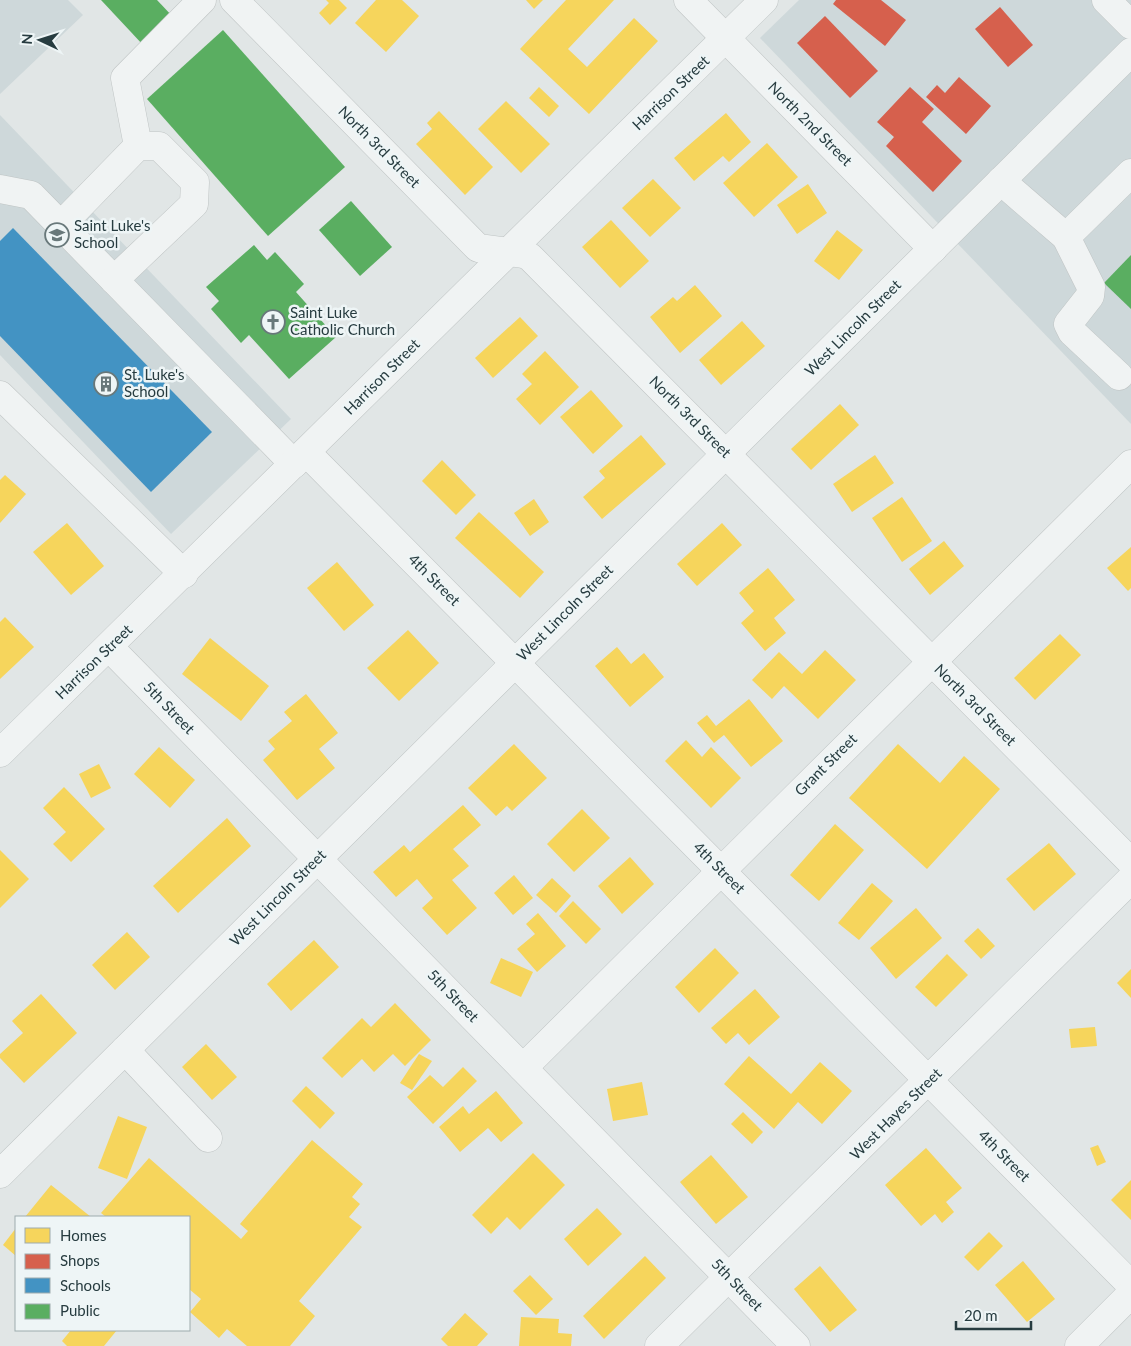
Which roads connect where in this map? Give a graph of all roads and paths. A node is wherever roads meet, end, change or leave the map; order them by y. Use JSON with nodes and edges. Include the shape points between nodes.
{"nodes":[{"id":1,"x":202,"y":0,"type":"edge"},
{"id":2,"x":234,"y":0,"type":"edge"},
{"id":3,"x":688,"y":0,"type":"edge"},
{"id":4,"x":764,"y":0,"type":"edge"},
{"id":5,"x":1106,"y":0,"type":"edge"},
{"id":6,"x":1131,"y":25,"type":"edge"},
{"id":7,"x":726,"y":39,"type":"junction"},
{"id":8,"x":1131,"y":52,"type":"edge"},
{"id":9,"x":138,"y":146,"type":"junction"},
{"id":10,"x":1131,"y":173,"type":"edge"},
{"id":11,"x":1001,"y":181,"type":"junction"},
{"id":12,"x":0,"y":189,"type":"edge"},
{"id":13,"x":61,"y":225,"type":"junction"},
{"id":14,"x":1066,"y":237,"type":"junction"},
{"id":15,"x":933,"y":249,"type":"junction"},
{"id":16,"x":507,"y":253,"type":"junction"},
{"id":17,"x":114,"y":280,"type":"junction"},
{"id":18,"x":1119,"y":376,"type":"dead end"},
{"id":19,"x":0,"y":395,"type":"edge"},
{"id":20,"x":726,"y":453,"type":"junction"},
{"id":21,"x":300,"y":458,"type":"junction"},
{"id":22,"x":1131,"y":464,"type":"edge"},
{"id":23,"x":184,"y":574,"type":"junction"},
{"id":24,"x":110,"y":647,"type":"junction"},
{"id":25,"x":931,"y":661,"type":"junction"},
{"id":26,"x":515,"y":663,"type":"junction"},
{"id":27,"x":0,"y":753,"type":"edge"},
{"id":28,"x":318,"y":859,"type":"junction"},
{"id":29,"x":1131,"y":862,"type":"edge"},
{"id":30,"x":720,"y":870,"type":"junction"},
{"id":31,"x":1131,"y":879,"type":"edge"},
{"id":32,"x":125,"y":1050,"type":"junction"},
{"id":33,"x":523,"y":1068,"type":"junction"},
{"id":34,"x":929,"y":1081,"type":"junction"},
{"id":35,"x":208,"y":1138,"type":"dead end"},
{"id":36,"x":0,"y":1174,"type":"edge"},
{"id":37,"x":730,"y":1278,"type":"junction"},
{"id":38,"x":1131,"y":1284,"type":"edge"},
{"id":39,"x":1131,"y":1294,"type":"edge"},
{"id":40,"x":659,"y":1346,"type":"edge"},
{"id":41,"x":796,"y":1346,"type":"edge"},
{"id":42,"x":1079,"y":1346,"type":"edge"}],
"edges":[{"from":1,"to":9,"type":"street","via":[[125,78]]},
{"from":2,"to":16,"type":"street","name":"North 3rd Street","via":[[478,248]]},
{"from":3,"to":7,"type":"street","name":"North 2nd Street"},
{"from":4,"to":7,"type":"street","name":"Harrison Street"},
{"from":5,"to":6,"type":"street"},
{"from":7,"to":15,"type":"street","name":"North 2nd Street"},
{"from":7,"to":16,"type":"street","name":"Harrison Street"},
{"from":8,"to":11,"type":"street","name":"West Lincoln Street"},
{"from":9,"to":13,"type":"street"},
{"from":9,"to":17,"type":"street","via":[[158,146],[195,182],[194,204]]},
{"from":10,"to":14,"type":"street"},
{"from":11,"to":14,"type":"street"},
{"from":11,"to":15,"type":"street","name":"West Lincoln Street"},
{"from":12,"to":13,"type":"street","name":"4th Street","via":[[31,195]]},
{"from":13,"to":17,"type":"street","name":"4th Street"},
{"from":14,"to":18,"type":"street","via":[[1091,287],[1090,296],[1068,324],[1072,332]]},
{"from":15,"to":20,"type":"street","name":"West Lincoln Street"},
{"from":16,"to":20,"type":"street","name":"North 3rd Street","via":[[524,254],[530,258]]},
{"from":16,"to":21,"type":"street","name":"Harrison Street"},
{"from":17,"to":21,"type":"street","name":"4th Street"},
{"from":19,"to":23,"type":"street"},
{"from":20,"to":25,"type":"street","name":"North 3rd Street"},
{"from":20,"to":26,"type":"street","name":"West Lincoln Street"},
{"from":21,"to":23,"type":"street","name":"Harrison Street"},
{"from":21,"to":26,"type":"street","name":"4th Street"},
{"from":22,"to":25,"type":"street","name":"Grant Street"},
{"from":23,"to":24,"type":"street","name":"Harrison Street"},
{"from":24,"to":27,"type":"street","name":"Harrison Street"},
{"from":24,"to":28,"type":"street","name":"5th Street"},
{"from":25,"to":29,"type":"street","name":"North 3rd Street"},
{"from":25,"to":30,"type":"street","name":"Grant Street"},
{"from":26,"to":28,"type":"street","name":"West Lincoln Street"},
{"from":26,"to":30,"type":"street","name":"4th Street"},
{"from":28,"to":32,"type":"street","name":"West Lincoln Street"},
{"from":28,"to":33,"type":"street","name":"5th Street"},
{"from":30,"to":33,"type":"street","name":"Grant Street"},
{"from":30,"to":34,"type":"street","name":"4th Street"},
{"from":31,"to":34,"type":"street","name":"West Hayes Street"},
{"from":32,"to":35,"type":"street"},
{"from":32,"to":36,"type":"street","name":"West Lincoln Street"},
{"from":33,"to":37,"type":"street","name":"5th Street"},
{"from":34,"to":37,"type":"street","name":"West Hayes Street"},
{"from":34,"to":38,"type":"street","name":"4th Street"},
{"from":37,"to":40,"type":"street","name":"West Hayes Street"},
{"from":37,"to":41,"type":"street","name":"5th Street"},
{"from":39,"to":42,"type":"street"}]}
